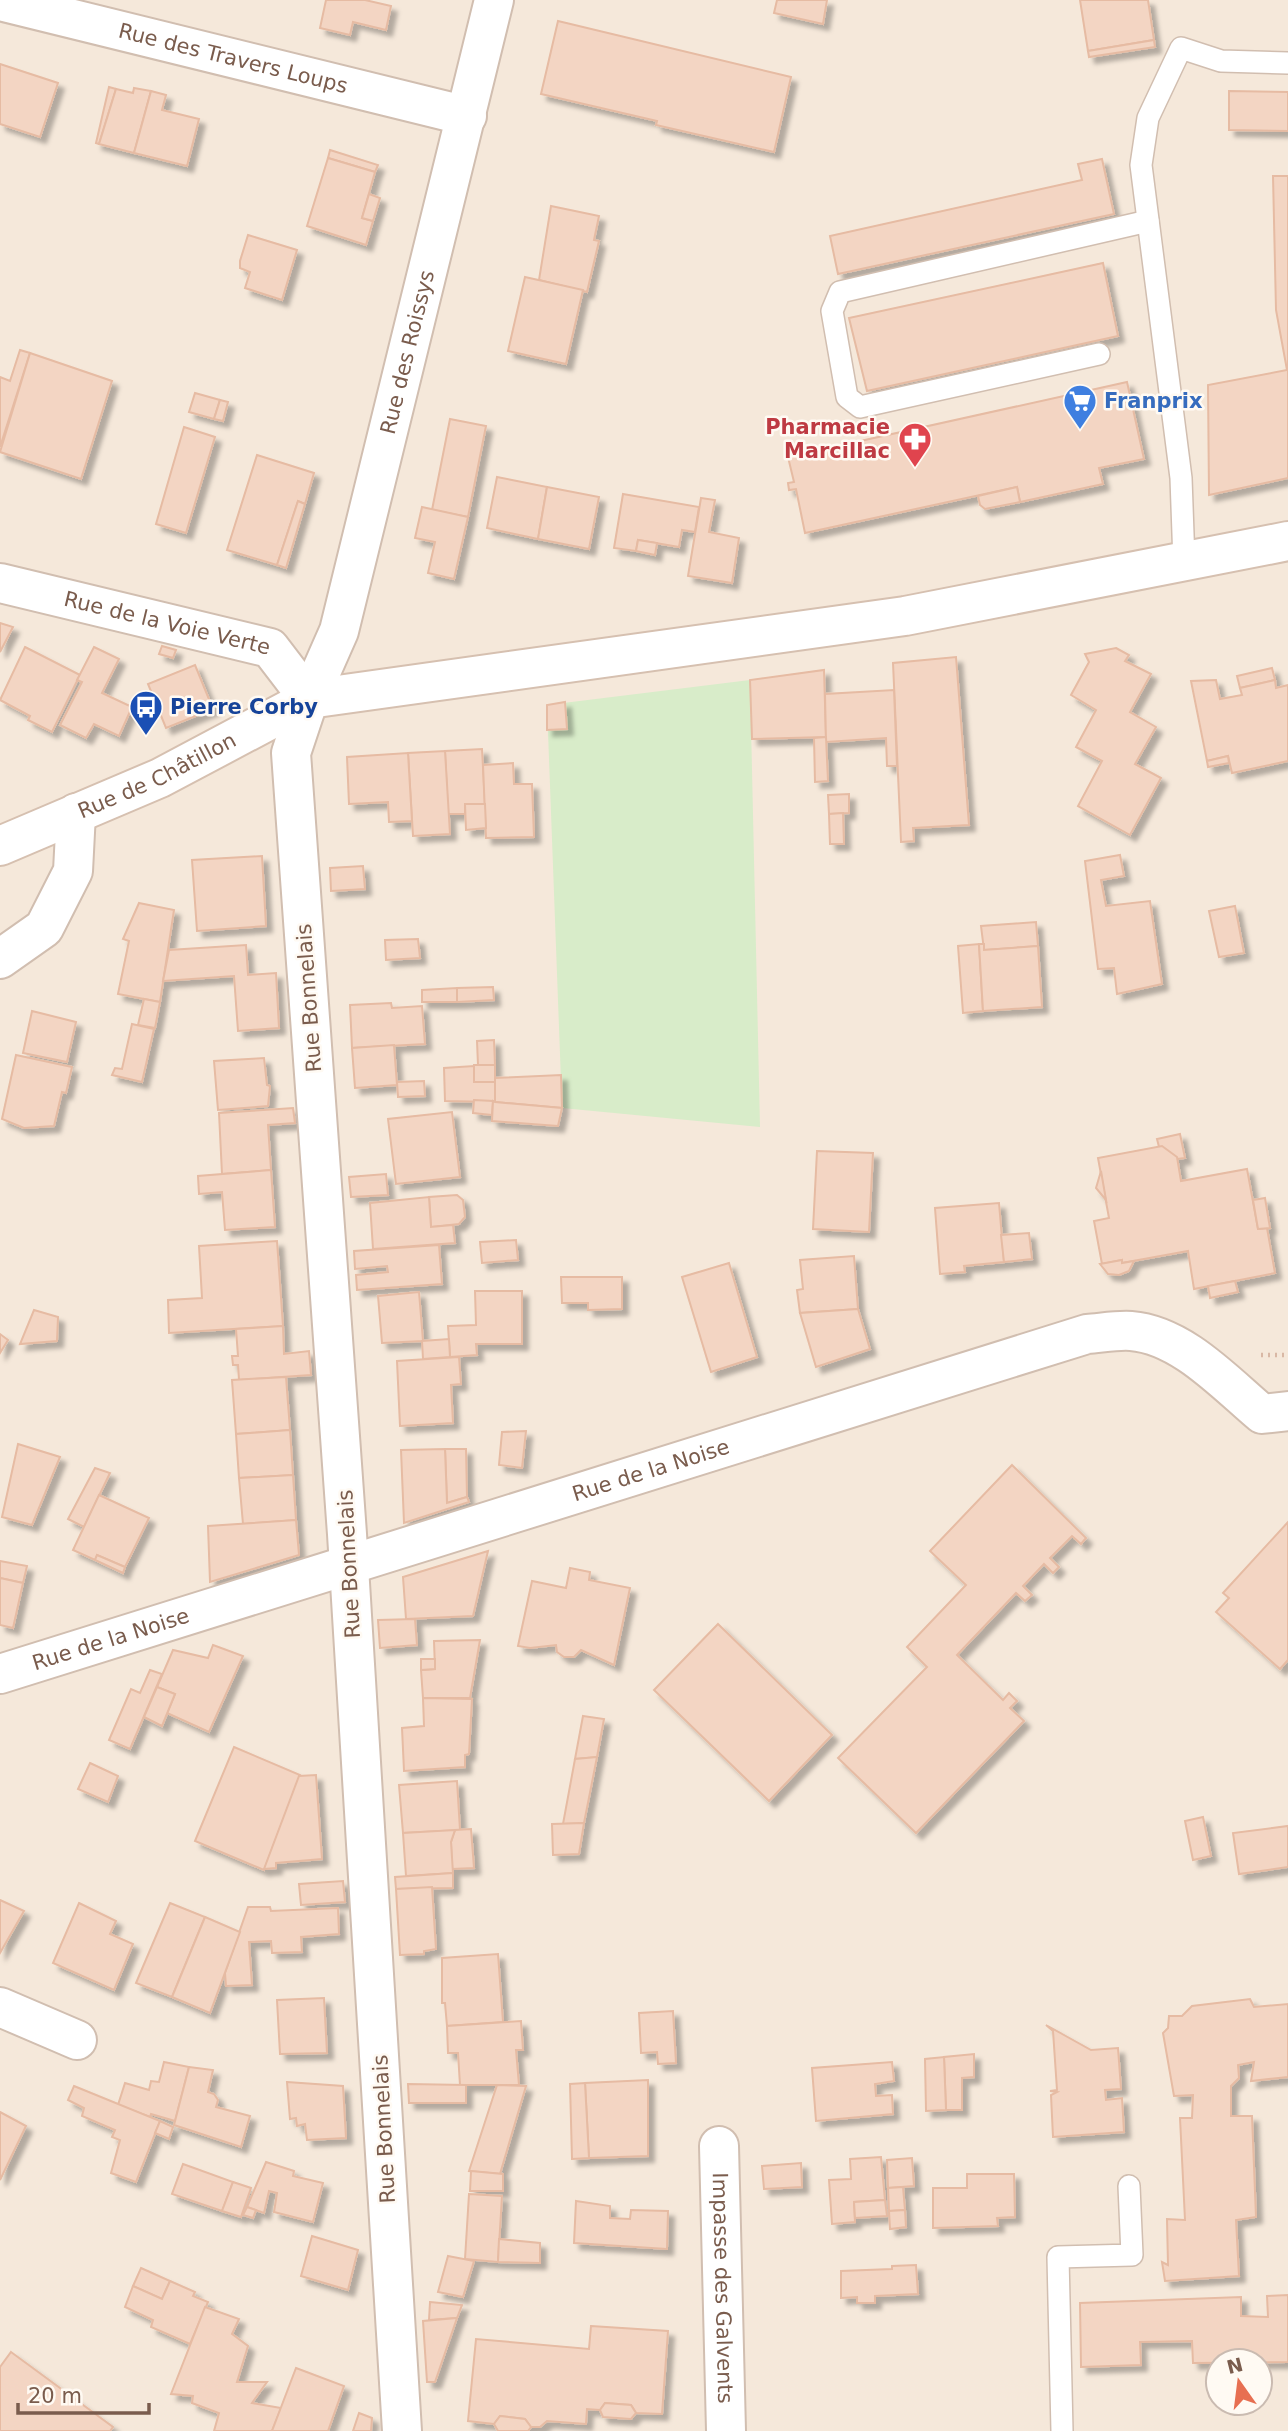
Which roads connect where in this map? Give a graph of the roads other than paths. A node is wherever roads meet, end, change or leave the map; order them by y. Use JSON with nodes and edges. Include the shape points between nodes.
{"nodes":[{"id":1,"x":494,"y":0,"type":"edge"},
{"id":2,"x":0,"y":1,"type":"edge"},
{"id":3,"x":1288,"y":63,"type":"edge"},
{"id":4,"x":467,"y":116,"type":"junction"},
{"id":5,"x":1148,"y":221,"type":"junction"},
{"id":6,"x":1099,"y":354,"type":"dead end"},
{"id":7,"x":1288,"y":541,"type":"edge"},
{"id":8,"x":1184,"y":562,"type":"junction"},
{"id":9,"x":0,"y":583,"type":"edge"},
{"id":10,"x":309,"y":699,"type":"junction"},
{"id":11,"x":76,"y":813,"type":"junction"},
{"id":12,"x":0,"y":846,"type":"edge"},
{"id":13,"x":0,"y":959,"type":"edge"},
{"id":14,"x":1288,"y":1411,"type":"edge"},
{"id":15,"x":349,"y":1566,"type":"junction"},
{"id":16,"x":0,"y":1674,"type":"edge"},
{"id":17,"x":0,"y":2007,"type":"edge"},
{"id":18,"x":77,"y":2040,"type":"dead end"},
{"id":19,"x":719,"y":2146,"type":"dead end"},
{"id":20,"x":1129,"y":2186,"type":"dead end"},
{"id":21,"x":402,"y":2431,"type":"edge"},
{"id":22,"x":726,"y":2431,"type":"edge"},
{"id":23,"x":1062,"y":2431,"type":"edge"}],
"edges":[{"from":1,"to":4,"type":"street","name":"Rue des Roissys"},
{"from":2,"to":4,"type":"street","name":"Rue des Travers Loups"},
{"from":3,"to":5,"type":"lane","via":[[1222,61],[1181,48],[1149,118],[1141,165]]},
{"from":4,"to":10,"type":"street","name":"Rue des Roissys","via":[[339,631]]},
{"from":5,"to":6,"type":"lane","via":[[840,292],[832,311],[846,397],[860,407]]},
{"from":5,"to":8,"type":"lane","via":[[1181,478]]},
{"from":7,"to":8,"type":"street"},
{"from":8,"to":10,"type":"street","via":[[905,616]]},
{"from":9,"to":10,"type":"street","name":"Rue de la Voie Verte","via":[[270,648]]},
{"from":10,"to":11,"type":"street","name":"Rue de Châtillon","via":[[160,778]]},
{"from":10,"to":15,"type":"street","name":"Rue Bonnelais","via":[[292,753]]},
{"from":11,"to":12,"type":"street","name":"Rue de Châtillon"},
{"from":11,"to":13,"type":"street","via":[[73,871],[44,928]]},
{"from":14,"to":15,"type":"street","name":"Rue de la Noise","via":[[1262,1414],[1193,1356],[1165,1340],[1132,1331],[1087,1334]]},
{"from":15,"to":16,"type":"street","name":"Rue de la Noise"},
{"from":15,"to":21,"type":"street","name":"Rue Bonnelais"},
{"from":17,"to":18,"type":"street"},
{"from":19,"to":22,"type":"street","name":"Impasse des Galvents"},
{"from":20,"to":23,"type":"lane","via":[[1132,2255],[1058,2257]]}]}
